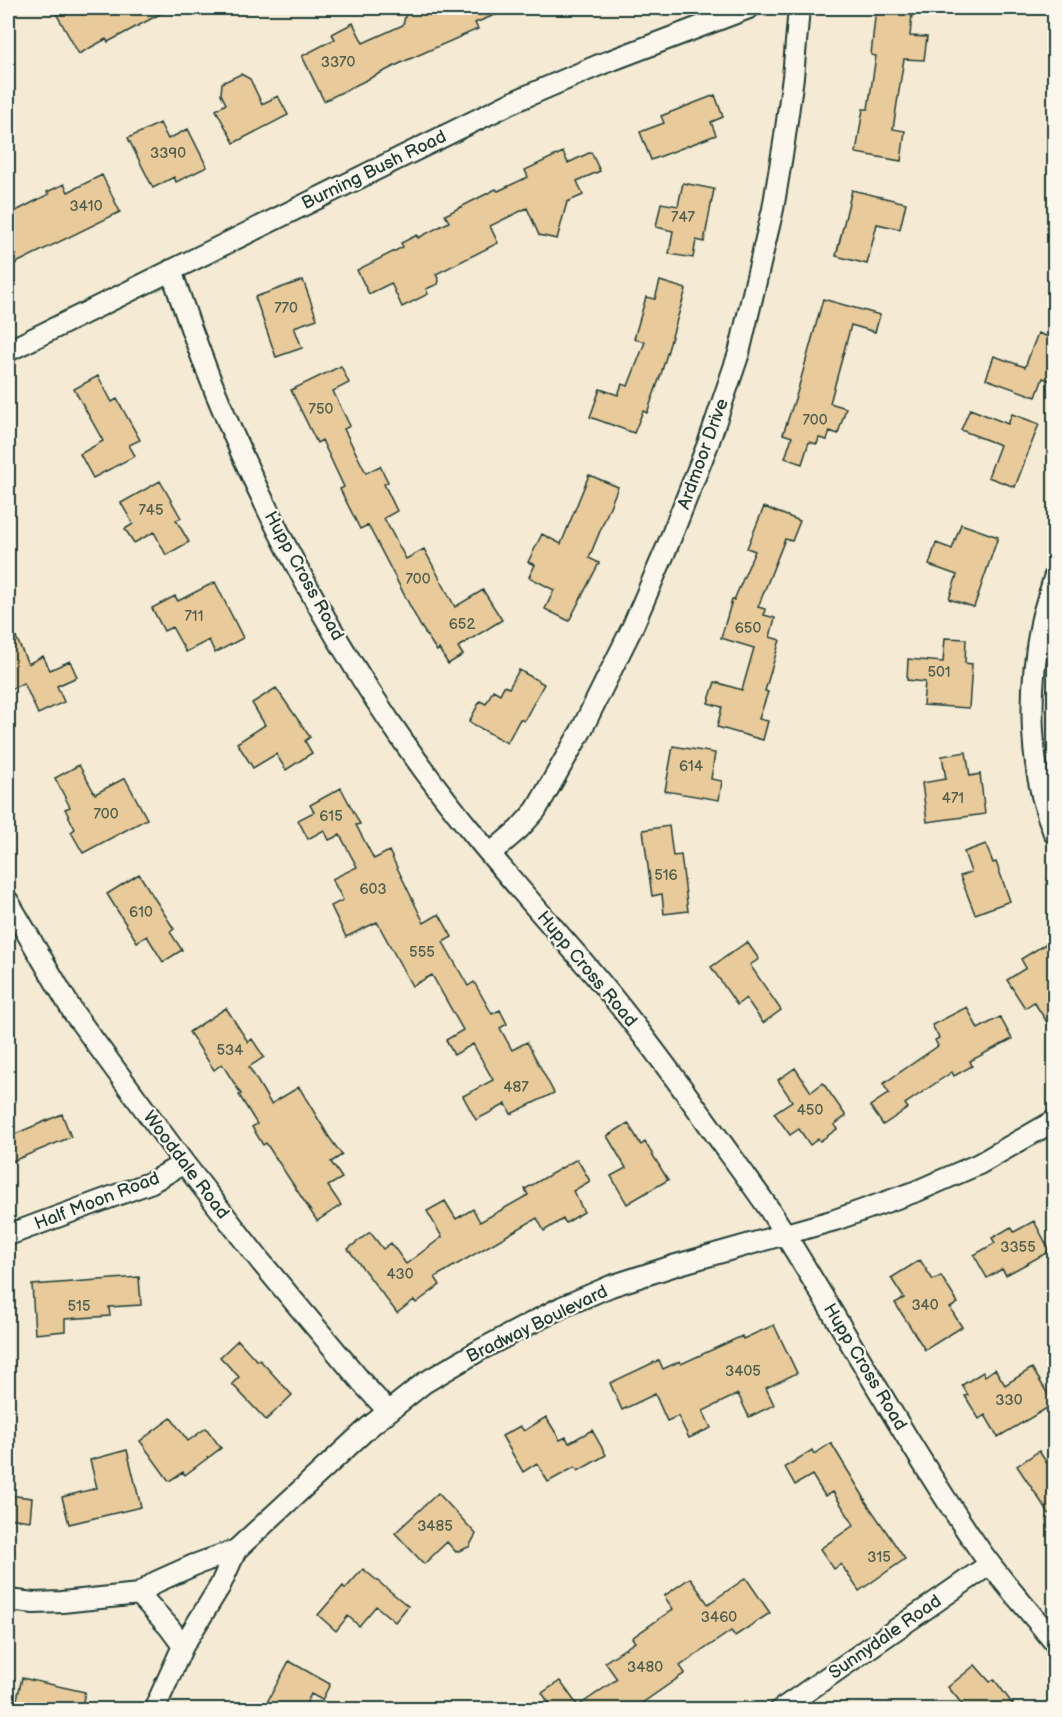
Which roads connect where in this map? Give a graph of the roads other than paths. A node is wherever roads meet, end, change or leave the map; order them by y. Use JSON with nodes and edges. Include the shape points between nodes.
{"nodes":[{"id":1,"x":749,"y":8,"type":"edge"},
{"id":2,"x":799,"y":8,"type":"edge"},
{"id":3,"x":171,"y":270,"type":"junction"},
{"id":4,"x":8,"y":351,"type":"edge"},
{"id":5,"x":1054,"y":578,"type":"edge"},
{"id":6,"x":1054,"y":833,"type":"edge"},
{"id":7,"x":490,"y":854,"type":"junction"},
{"id":8,"x":8,"y":901,"type":"edge"},
{"id":9,"x":1054,"y":1121,"type":"edge"},
{"id":10,"x":184,"y":1163,"type":"junction"},
{"id":11,"x":783,"y":1233,"type":"junction"},
{"id":12,"x":8,"y":1234,"type":"edge"},
{"id":13,"x":388,"y":1411,"type":"junction"},
{"id":14,"x":236,"y":1550,"type":"junction"},
{"id":15,"x":990,"y":1564,"type":"junction"},
{"id":16,"x":140,"y":1594,"type":"junction"},
{"id":17,"x":8,"y":1600,"type":"edge"},
{"id":18,"x":1054,"y":1642,"type":"edge"},
{"id":19,"x":183,"y":1646,"type":"junction"},
{"id":20,"x":154,"y":1710,"type":"edge"},
{"id":21,"x":780,"y":1710,"type":"edge"}],
"edges":[{"from":1,"to":3,"type":"street","name":"Burning Bush Road","via":[[513,102]]},
{"from":2,"to":7,"type":"street","name":"Ardmoor Drive","via":[[773,209],[739,353],[708,444],[637,618],[581,731],[536,810]]},
{"from":3,"to":4,"type":"street","name":"Burning Bush Road"},
{"from":3,"to":7,"type":"street","name":"Hupp Cross Road","via":[[270,517],[338,638],[402,739]]},
{"from":5,"to":6,"type":"street","via":[[1041,622],[1033,714],[1037,768]]},
{"from":7,"to":11,"type":"street","name":"Hupp Cross Road","via":[[662,1058]]},
{"from":8,"to":10,"type":"street","name":"Wooddale Road","via":[[73,1012]]},
{"from":9,"to":11,"type":"street","name":"Bradway Boulevard","via":[[979,1164],[917,1191],[835,1220]]},
{"from":10,"to":12,"type":"street","name":"Half Moon Road","via":[[152,1182]]},
{"from":10,"to":13,"type":"street","name":"Wooddale Road","via":[[261,1263]]},
{"from":11,"to":13,"type":"street","name":"Bradway Boulevard","via":[[611,1286],[562,1307],[424,1383]]},
{"from":11,"to":15,"type":"street","name":"Hupp Cross Road"},
{"from":13,"to":14,"type":"street","name":"Bradway Boulevard"},
{"from":14,"to":16,"type":"street","via":[[156,1582]]},
{"from":14,"to":19,"type":"street","name":"Bradway Boulevard","via":[[220,1586]]},
{"from":15,"to":18,"type":"street","name":"Hupp Cross Road"},
{"from":15,"to":21,"type":"street","name":"Sunnydale Road"},
{"from":16,"to":17,"type":"street","via":[[34,1604]]},
{"from":16,"to":19,"type":"street"},
{"from":19,"to":20,"type":"street","name":"Bradway Boulevard"}]}
